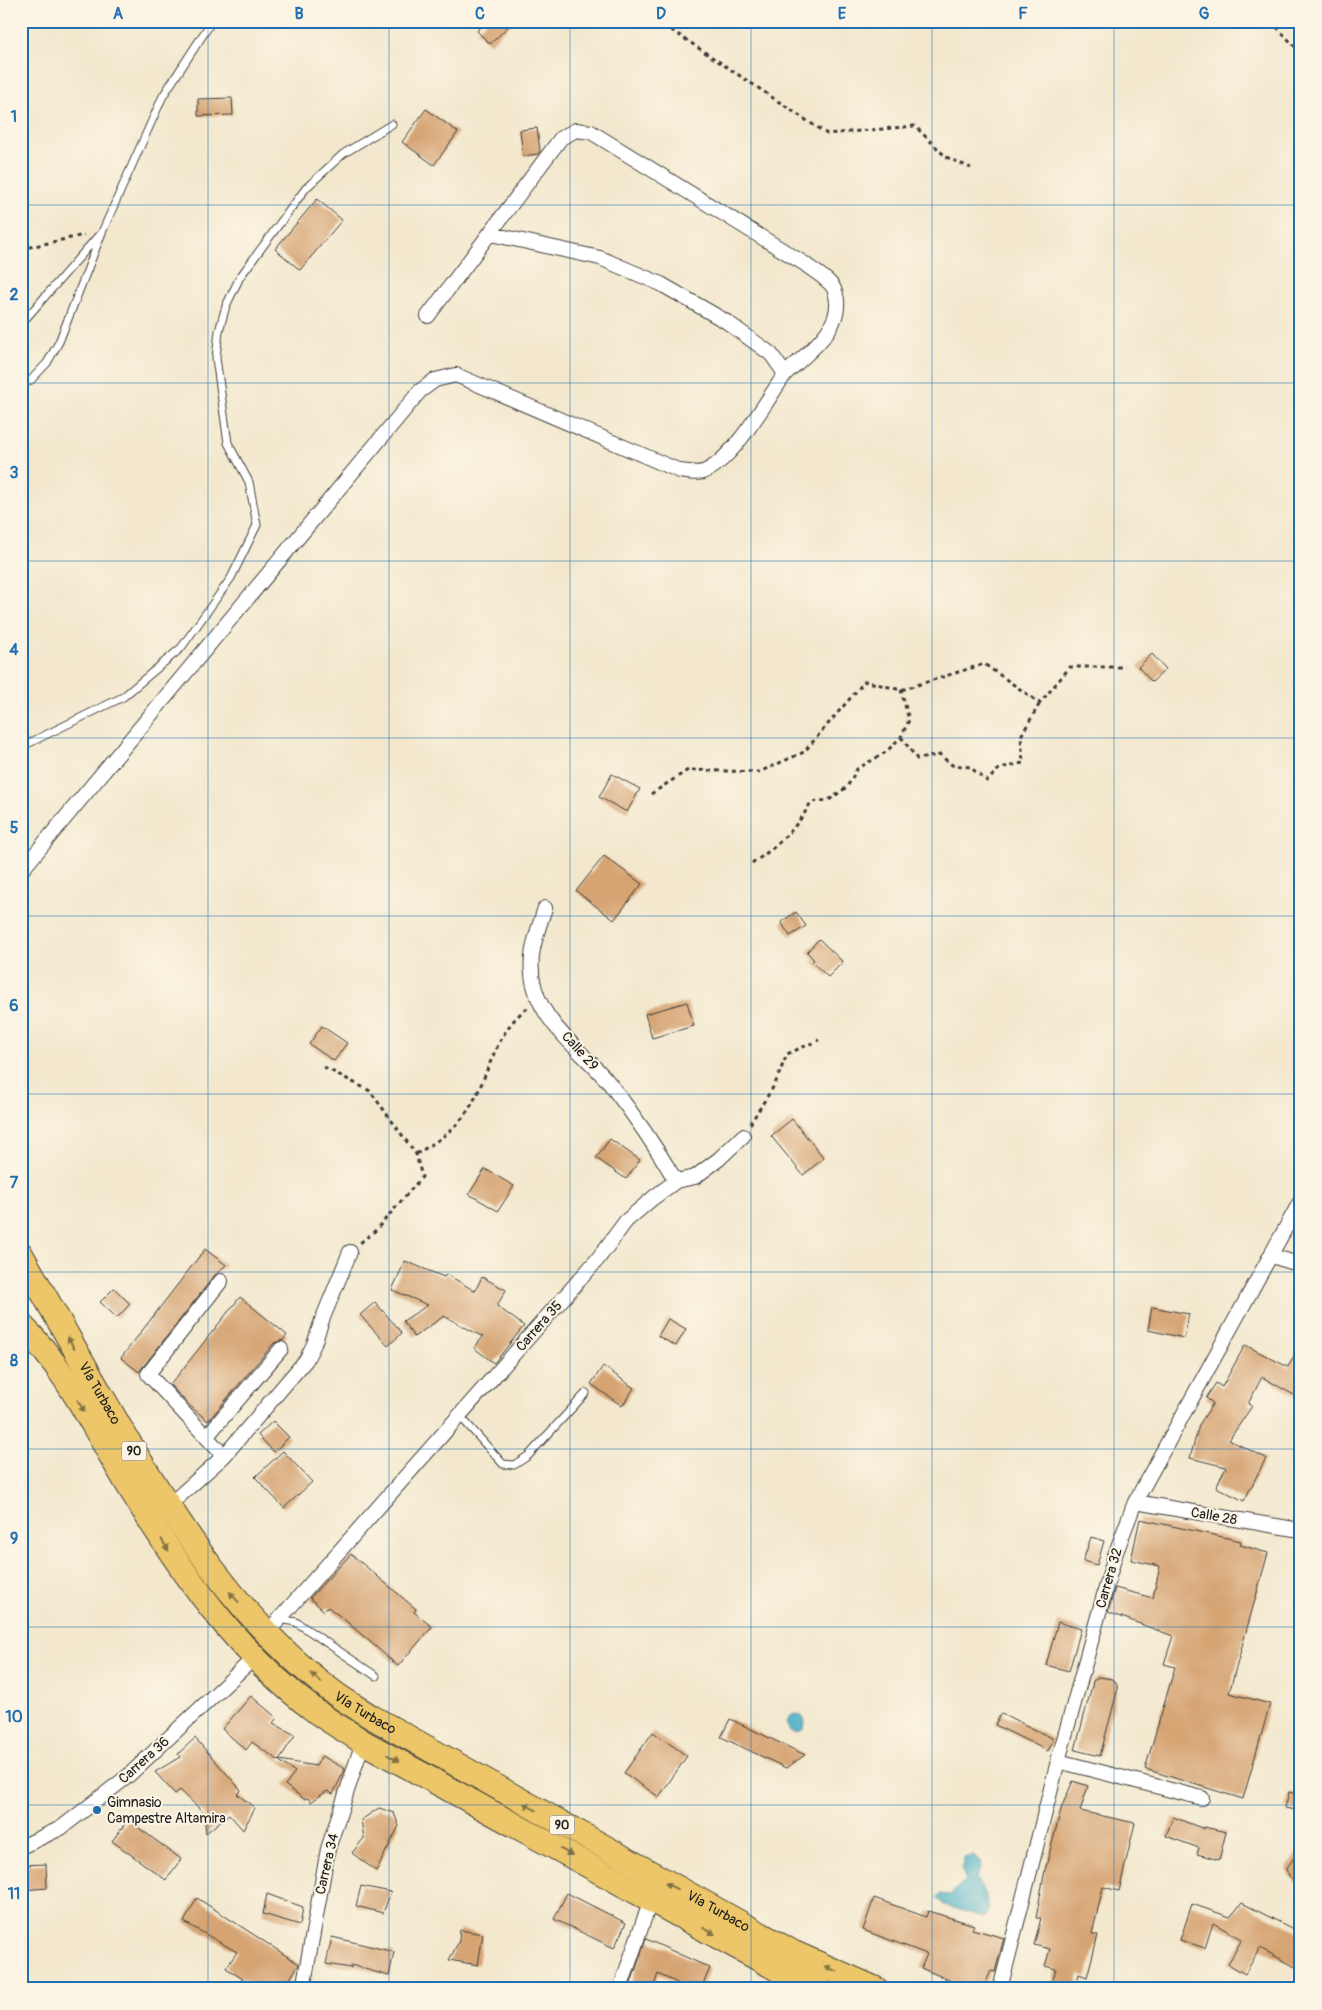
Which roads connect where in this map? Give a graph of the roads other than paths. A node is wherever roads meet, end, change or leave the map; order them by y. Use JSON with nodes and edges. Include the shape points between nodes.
{"nodes":[{"id":1,"x":212,"y":21,"type":"edge"},
{"id":2,"x":392,"y":124,"type":"dead end"},
{"id":3,"x":103,"y":230,"type":"junction"},
{"id":4,"x":490,"y":234,"type":"junction"},
{"id":5,"x":428,"y":316,"type":"dead end"},
{"id":6,"x":21,"y":324,"type":"edge"},
{"id":7,"x":785,"y":374,"type":"junction"},
{"id":8,"x":21,"y":385,"type":"edge"},
{"id":9,"x":21,"y":747,"type":"edge"},
{"id":10,"x":21,"y":871,"type":"edge"},
{"id":11,"x":545,"y":908,"type":"dead end"},
{"id":12,"x":743,"y":1136,"type":"road end"},
{"id":13,"x":676,"y":1182,"type":"junction"},
{"id":14,"x":1301,"y":1200,"type":"edge"},
{"id":15,"x":350,"y":1252,"type":"road end"},
{"id":16,"x":21,"y":1254,"type":"edge"},
{"id":17,"x":1272,"y":1256,"type":"junction"},
{"id":18,"x":1301,"y":1265,"type":"edge"},
{"id":19,"x":221,"y":1281,"type":"dead end"},
{"id":20,"x":21,"y":1324,"type":"edge"},
{"id":21,"x":281,"y":1349,"type":"dead end"},
{"id":22,"x":586,"y":1393,"type":"dead end"},
{"id":23,"x":460,"y":1416,"type":"junction"},
{"id":24,"x":207,"y":1436,"type":"junction"},
{"id":25,"x":224,"y":1456,"type":"junction"},
{"id":26,"x":1135,"y":1502,"type":"junction"},
{"id":27,"x":167,"y":1507,"type":"junction"},
{"id":28,"x":1294,"y":1529,"type":"dead end"},
{"id":29,"x":274,"y":1626,"type":"junction"},
{"id":30,"x":255,"y":1657,"type":"junction"},
{"id":31,"x":376,"y":1676,"type":"dead end"},
{"id":32,"x":362,"y":1742,"type":"junction"},
{"id":33,"x":1058,"y":1761,"type":"junction"},
{"id":34,"x":1202,"y":1798,"type":"dead end"},
{"id":35,"x":21,"y":1847,"type":"edge"},
{"id":36,"x":651,"y":1899,"type":"junction"},
{"id":37,"x":785,"y":1982,"type":"edge"},
{"id":38,"x":302,"y":1989,"type":"edge"},
{"id":39,"x":620,"y":1989,"type":"edge"},
{"id":40,"x":820,"y":1989,"type":"edge"},
{"id":41,"x":876,"y":1989,"type":"edge"},
{"id":42,"x":1000,"y":1989,"type":"edge"}],
"edges":[{"from":1,"to":3,"type":"lane","via":[[163,96]]},
{"from":2,"to":9,"type":"lane","via":[[343,154],[306,188],[240,277],[226,306],[216,358],[228,443],[248,482],[257,525],[231,578],[181,648],[123,697]]},
{"from":3,"to":6,"type":"lane"},
{"from":3,"to":8,"type":"lane","via":[[59,342],[47,363],[31,380]]},
{"from":4,"to":5,"type":"street"},
{"from":4,"to":7,"type":"street","via":[[600,258],[661,284],[727,322],[771,354]]},
{"from":4,"to":7,"type":"street","via":[[561,138],[576,130],[592,132],[805,264],[834,288],[838,305],[831,329]]},
{"from":7,"to":10,"type":"street","via":[[740,438],[716,466],[701,473],[680,471],[456,375],[435,380],[420,391]]},
{"from":11,"to":13,"type":"street","name":"Calle 29","via":[[530,953],[535,989],[544,1011],[609,1083],[657,1149]]},
{"from":12,"to":13,"type":"street","name":"Carrera 35","via":[[695,1176]]},
{"from":13,"to":23,"type":"street","name":"Carrera 35","via":[[626,1221],[597,1260]]},
{"from":14,"to":17,"type":"street","name":"Carrera 32"},
{"from":15,"to":25,"type":"street","via":[[306,1360]]},
{"from":27,"to":16,"type":"highway","name":"Vía Turbaco","number":"90","one_way":true},
{"from":17,"to":18,"type":"street"},
{"from":17,"to":26,"type":"street","name":"Carrera 32"},
{"from":19,"to":24,"type":"street","via":[[148,1374]]},
{"from":20,"to":30,"type":"highway","name":"Vía Turbaco","number":"90","one_way":true,"via":[[55,1364],[176,1561],[208,1604]]},
{"from":21,"to":24,"type":"street"},
{"from":22,"to":23,"type":"lane","via":[[528,1456],[514,1466],[503,1464]]},
{"from":23,"to":29,"type":"street","name":"Carrera 35"},
{"from":24,"to":25,"type":"street"},
{"from":25,"to":27,"type":"street"},
{"from":26,"to":28,"type":"street","name":"Calle 28"},
{"from":26,"to":33,"type":"street","name":"Carrera 32","via":[[1115,1555]]},
{"from":29,"to":27,"type":"highway","name":"Vía Turbaco","number":"90","one_way":true,"via":[[226,1588]]},
{"from":29,"to":31,"type":"lane","via":[[296,1622]]},
{"from":41,"to":29,"type":"highway","name":"Vía Turbaco","number":"90","one_way":true,"via":[[785,1949],[370,1716],[329,1690]]},
{"from":30,"to":32,"type":"highway","name":"Vía Turbaco","number":"90","via":[[318,1712]]},
{"from":30,"to":35,"type":"street","name":"Carrera 36","via":[[128,1776],[61,1828]]},
{"from":32,"to":36,"type":"highway","name":"Vía Turbaco","number":"90","one_way":true},
{"from":32,"to":38,"type":"street","name":"Carrera 34","via":[[328,1849]]},
{"from":33,"to":34,"type":"street"},
{"from":33,"to":42,"type":"street","name":"Carrera 32"},
{"from":36,"to":37,"type":"highway","name":"Vía Turbaco","number":"90","one_way":true},
{"from":36,"to":39,"type":"street"},
{"from":37,"to":40,"type":"highway","name":"Vía Turbaco","number":"90"}]}
